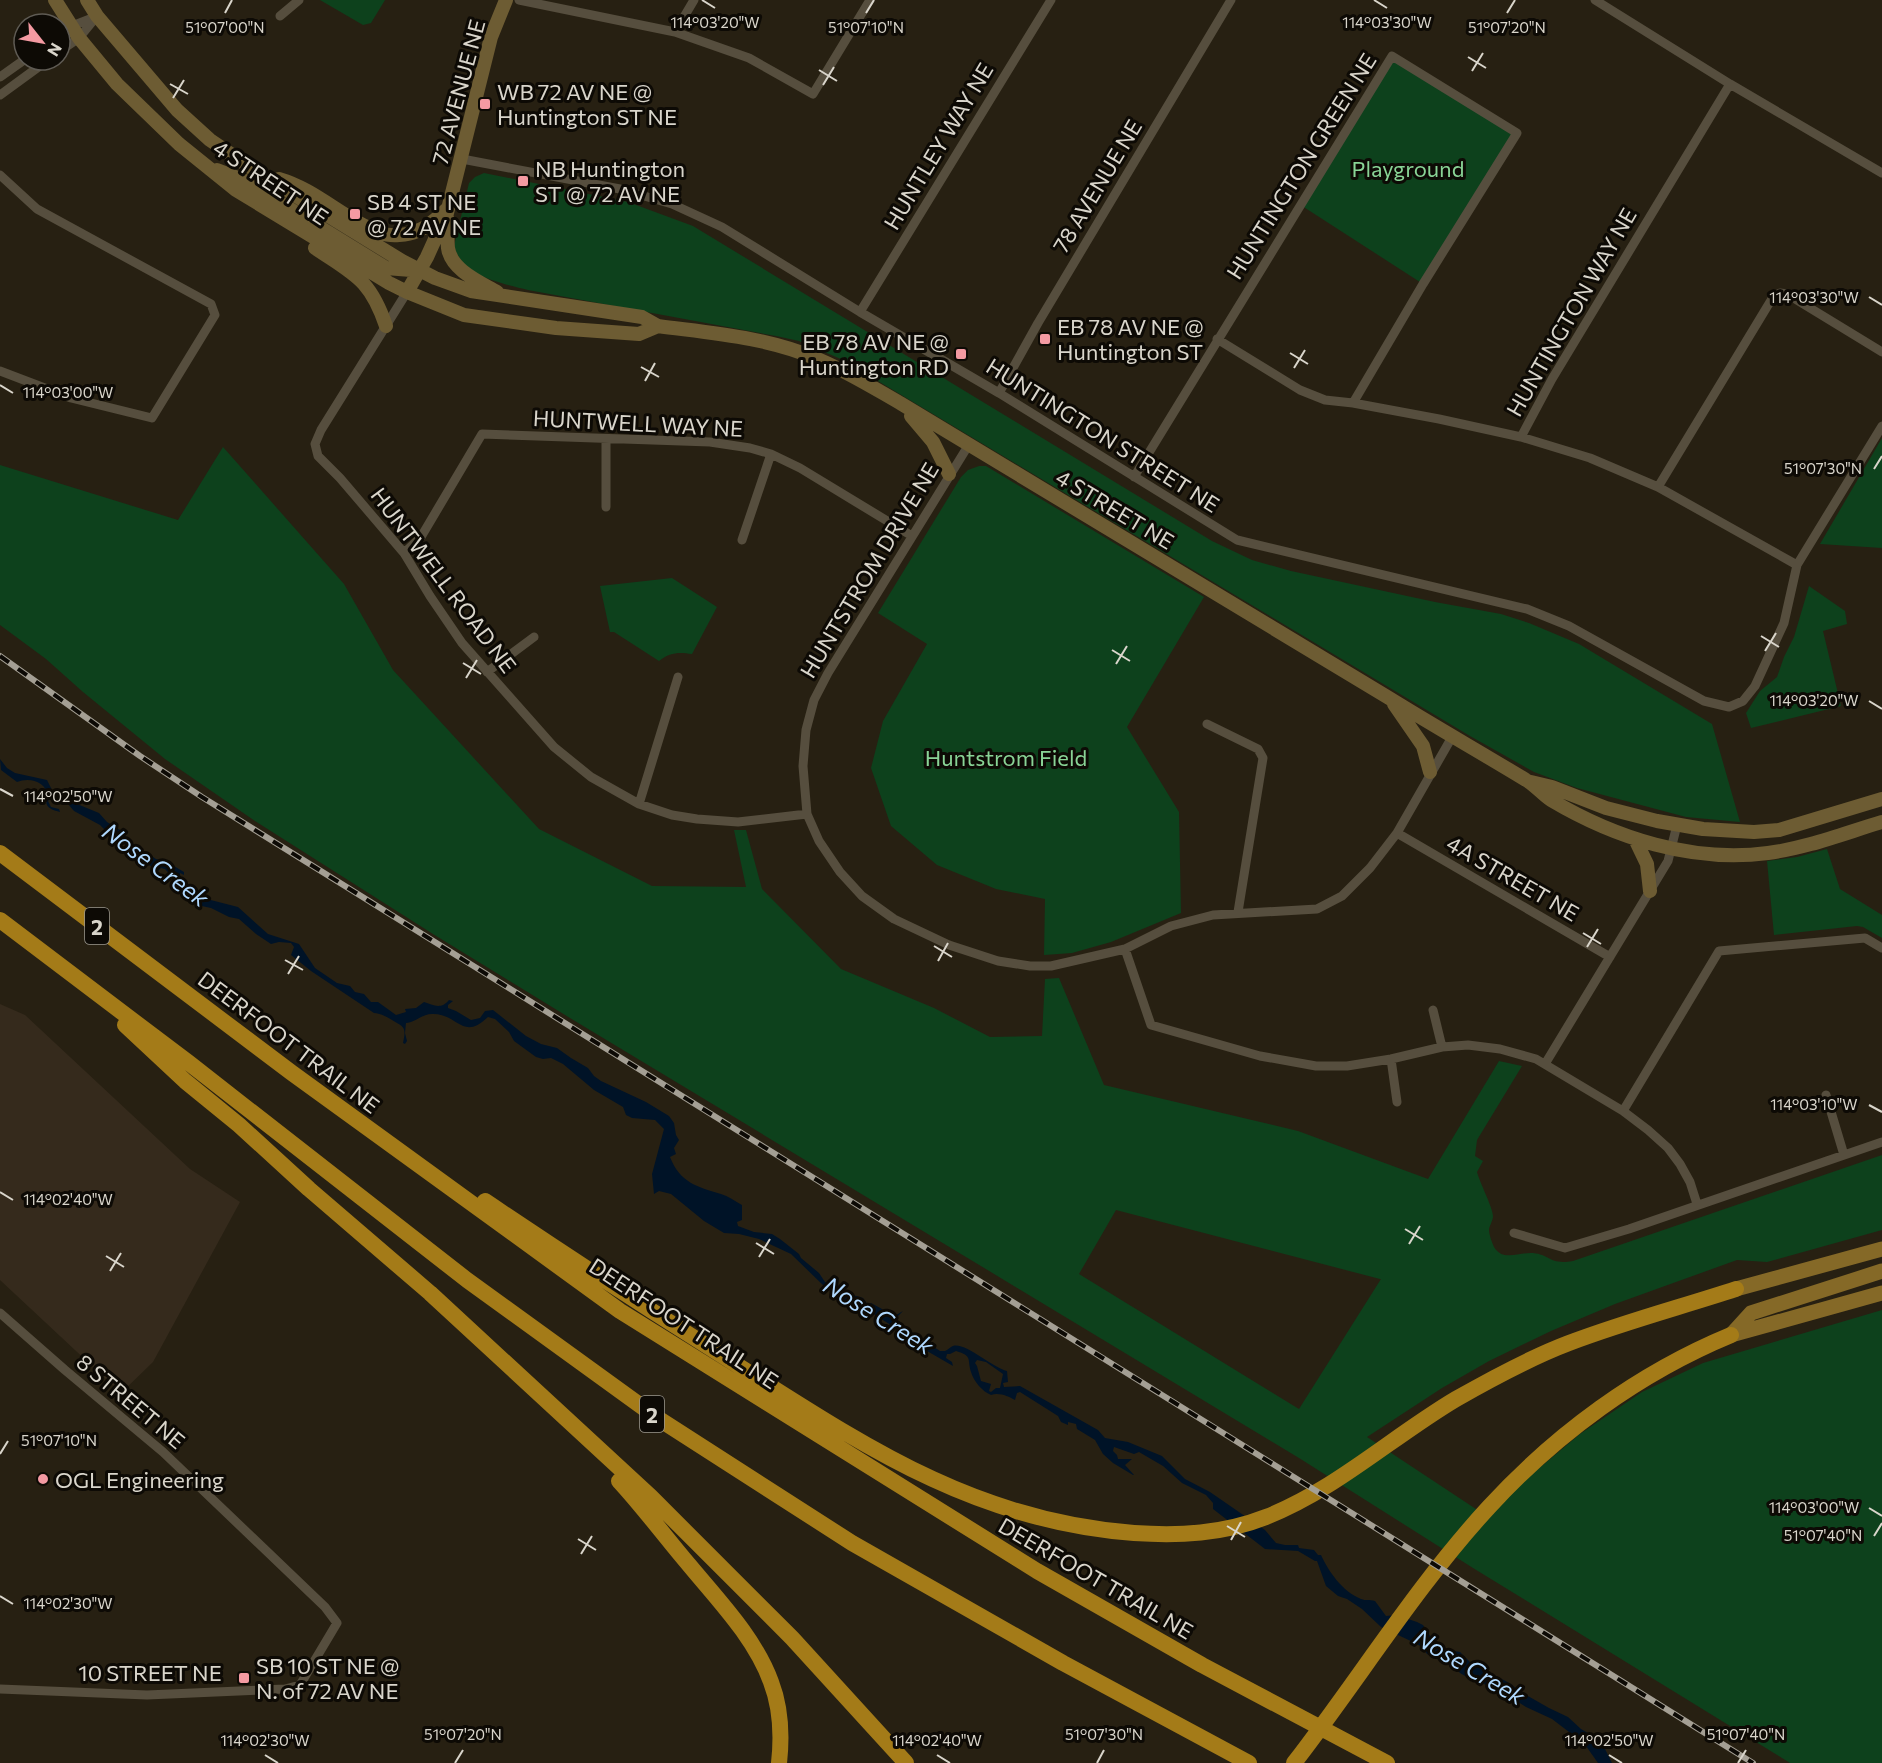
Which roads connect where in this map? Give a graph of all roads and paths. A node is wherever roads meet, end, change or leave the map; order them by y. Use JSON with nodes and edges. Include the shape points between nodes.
{"nodes":[{"id":1,"x":87,"y":0,"type":"edge"},
{"id":2,"x":299,"y":0,"type":"edge"},
{"id":3,"x":506,"y":0,"type":"edge"},
{"id":4,"x":519,"y":0,"type":"edge"},
{"id":5,"x":694,"y":0,"type":"edge"},
{"id":6,"x":870,"y":0,"type":"edge"},
{"id":7,"x":1051,"y":0,"type":"edge"},
{"id":8,"x":1231,"y":0,"type":"edge"},
{"id":9,"x":1595,"y":0,"type":"edge"},
{"id":10,"x":97,"y":16,"type":"junction"},
{"id":11,"x":280,"y":16,"type":"dead end"},
{"id":12,"x":72,"y":32,"type":"edge"},
{"id":13,"x":675,"y":32,"type":"junction"},
{"id":14,"x":72,"y":35,"type":"edge"},
{"id":15,"x":32,"y":72,"type":"edge"},
{"id":16,"x":1730,"y":84,"type":"junction"},
{"id":17,"x":0,"y":95,"type":"edge"},
{"id":18,"x":462,"y":159,"type":"junction"},
{"id":19,"x":207,"y":166,"type":"junction"},
{"id":20,"x":1882,"y":173,"type":"edge"},
{"id":21,"x":262,"y":174,"type":"junction"},
{"id":22,"x":0,"y":175,"type":"edge"},
{"id":23,"x":242,"y":193,"type":"junction"},
{"id":24,"x":448,"y":210,"type":"junction"},
{"id":25,"x":419,"y":271,"type":"junction"},
{"id":26,"x":407,"y":292,"type":"junction"},
{"id":27,"x":504,"y":296,"type":"junction"},
{"id":28,"x":860,"y":312,"type":"junction"},
{"id":29,"x":386,"y":326,"type":"junction"},
{"id":30,"x":658,"y":326,"type":"junction"},
{"id":31,"x":1217,"y":339,"type":"junction"},
{"id":32,"x":1882,"y":352,"type":"edge"},
{"id":33,"x":0,"y":371,"type":"edge"},
{"id":34,"x":999,"y":393,"type":"junction"},
{"id":35,"x":900,"y":403,"type":"junction"},
{"id":36,"x":1353,"y":403,"type":"junction"},
{"id":37,"x":1882,"y":426,"type":"edge"},
{"id":38,"x":1521,"y":437,"type":"junction"},
{"id":39,"x":606,"y":439,"type":"junction"},
{"id":40,"x":968,"y":446,"type":"junction"},
{"id":41,"x":771,"y":454,"type":"junction"},
{"id":42,"x":949,"y":474,"type":"junction"},
{"id":43,"x":1134,"y":477,"type":"junction"},
{"id":44,"x":1658,"y":488,"type":"junction"},
{"id":45,"x":606,"y":507,"type":"dead end"},
{"id":46,"x":912,"y":536,"type":"junction"},
{"id":47,"x":742,"y":540,"type":"dead end"},
{"id":48,"x":405,"y":553,"type":"junction"},
{"id":49,"x":1797,"y":565,"type":"junction"},
{"id":50,"x":534,"y":638,"type":"dead end"},
{"id":51,"x":487,"y":672,"type":"junction"},
{"id":52,"x":678,"y":677,"type":"dead end"},
{"id":53,"x":1389,"y":698,"type":"junction"},
{"id":54,"x":1207,"y":724,"type":"dead end"},
{"id":55,"x":1452,"y":737,"type":"junction"},
{"id":56,"x":1430,"y":772,"type":"junction"},
{"id":57,"x":1529,"y":782,"type":"junction"},
{"id":58,"x":1882,"y":799,"type":"edge"},
{"id":59,"x":639,"y":804,"type":"junction"},
{"id":60,"x":807,"y":814,"type":"junction"},
{"id":61,"x":1882,"y":822,"type":"edge"},
{"id":62,"x":1677,"y":825,"type":"junction"},
{"id":63,"x":1397,"y":833,"type":"junction"},
{"id":64,"x":1635,"y":839,"type":"junction"},
{"id":65,"x":1672,"y":848,"type":"junction"},
{"id":66,"x":0,"y":853,"type":"edge"},
{"id":67,"x":1650,"y":891,"type":"junction"},
{"id":68,"x":1238,"y":912,"type":"junction"},
{"id":69,"x":0,"y":920,"type":"edge"},
{"id":70,"x":1882,"y":948,"type":"edge"},
{"id":71,"x":1125,"y":949,"type":"junction"},
{"id":72,"x":1610,"y":957,"type":"junction"},
{"id":73,"x":100,"y":996,"type":"junction"},
{"id":74,"x":1433,"y":1010,"type":"dead end"},
{"id":75,"x":1442,"y":1047,"type":"junction"},
{"id":76,"x":1390,"y":1059,"type":"junction"},
{"id":77,"x":1545,"y":1064,"type":"junction"},
{"id":78,"x":1826,"y":1095,"type":"dead end"},
{"id":79,"x":1397,"y":1102,"type":"dead end"},
{"id":80,"x":1623,"y":1112,"type":"junction"},
{"id":81,"x":1882,"y":1142,"type":"edge"},
{"id":82,"x":1844,"y":1155,"type":"junction"},
{"id":83,"x":418,"y":1166,"type":"junction"},
{"id":84,"x":1697,"y":1204,"type":"junction"},
{"id":85,"x":1514,"y":1233,"type":"dead end"},
{"id":86,"x":1882,"y":1249,"type":"edge"},
{"id":87,"x":1882,"y":1271,"type":"edge"},
{"id":88,"x":1736,"y":1289,"type":"joint"},
{"id":89,"x":1882,"y":1293,"type":"edge"},
{"id":90,"x":0,"y":1313,"type":"edge"},
{"id":91,"x":1731,"y":1335,"type":"junction"},
{"id":92,"x":558,"y":1410,"type":"junction"},
{"id":93,"x":300,"y":1685,"type":"joint"},
{"id":94,"x":0,"y":1689,"type":"edge"},
{"id":95,"x":779,"y":1763,"type":"edge"},
{"id":96,"x":906,"y":1763,"type":"edge"},
{"id":97,"x":1249,"y":1763,"type":"edge"},
{"id":98,"x":1294,"y":1763,"type":"edge"},
{"id":99,"x":1387,"y":1763,"type":"edge"}],
"edges":[{"from":1,"to":10,"type":"main road","name":"4 STREET NE"},
{"from":2,"to":11,"type":"street"},
{"from":3,"to":18,"type":"main road","name":"72 AVENUE NE","via":[[491,37]]},
{"from":4,"to":13,"type":"street"},
{"from":5,"to":13,"type":"street"},
{"from":6,"to":13,"type":"street","via":[[813,94],[749,58]]},
{"from":7,"to":28,"type":"street","name":"HUNTLEY WAY NE"},
{"from":8,"to":34,"type":"street","name":"78 AVENUE NE"},
{"from":9,"to":16,"type":"street"},
{"from":10,"to":12,"type":"street"},
{"from":10,"to":21,"type":"main road","name":"4 STREET NE","via":[[177,110],[210,140]]},
{"from":14,"to":19,"type":"main road","name":"4 STREET NE","via":[[146,113]]},
{"from":15,"to":17,"type":"street"},
{"from":16,"to":20,"type":"street"},
{"from":16,"to":38,"type":"street","name":"HUNTINGTON WAY NE"},
{"from":18,"to":24,"type":"main road","name":"72 AVENUE NE"},
{"from":18,"to":28,"type":"street","name":"HUNTINGTON STREET NE","via":[[620,189],[672,204],[722,227]]},
{"from":19,"to":23,"type":"main road","name":"4 STREET NE"},
{"from":19,"to":25,"type":"main road","via":[[243,180],[386,268]]},
{"from":21,"to":24,"type":"main road","via":[[298,185],[382,234],[407,235],[418,231]]},
{"from":21,"to":25,"type":"main road","name":"4 STREET NE"},
{"from":22,"to":33,"type":"street","via":[[37,209],[211,304],[215,315],[152,418],[71,398]]},
{"from":23,"to":26,"type":"main road","name":"4 STREET NE"},
{"from":23,"to":29,"type":"main road","via":[[362,280],[376,298]]},
{"from":24,"to":25,"type":"main road","name":"72 AVENUE NE"},
{"from":24,"to":27,"type":"main road","via":[[448,249],[452,259],[460,269]]},
{"from":25,"to":26,"type":"main road","name":"72 AVENUE NE"},
{"from":25,"to":27,"type":"main road","name":"4 STREET NE","via":[[471,291]]},
{"from":26,"to":29,"type":"street","name":"HUNTWELL ROAD NE"},
{"from":26,"to":30,"type":"main road","name":"4 STREET NE","via":[[464,315],[556,328],[639,334]]},
{"from":27,"to":30,"type":"main road","name":"4 STREET NE","via":[[642,317]]},
{"from":28,"to":34,"type":"street","name":"HUNTINGTON STREET NE"},
{"from":29,"to":48,"type":"street","name":"HUNTWELL ROAD NE","via":[[315,444],[318,456]]},
{"from":30,"to":35,"type":"main road","name":"4 STREET NE","via":[[771,344],[814,357]]},
{"from":31,"to":36,"type":"street","name":"HUNTINGTON WAY NE","via":[[1300,390],[1325,400]]},
{"from":31,"to":36,"type":"street","name":"HUNTINGTON GREEN NE","via":[[1392,56],[1517,133]]},
{"from":31,"to":43,"type":"street","name":"HUNTINGTON GREEN NE"},
{"from":32,"to":44,"type":"street","via":[[1786,294],[1773,297]]},
{"from":34,"to":43,"type":"street","name":"HUNTINGTON STREET NE"},
{"from":35,"to":40,"type":"main road","name":"4 STREET NE"},
{"from":35,"to":42,"type":"main road","via":[[933,442]]},
{"from":36,"to":38,"type":"street","name":"HUNTINGTON WAY NE"},
{"from":37,"to":49,"type":"street"},
{"from":38,"to":44,"type":"street","via":[[1590,458]]},
{"from":39,"to":41,"type":"street","name":"HUNTWELL WAY NE","via":[[710,442]]},
{"from":39,"to":45,"type":"street"},
{"from":39,"to":48,"type":"street","name":"HUNTWELL WAY NE","via":[[482,434],[421,537]]},
{"from":40,"to":42,"type":"street","name":"HUNTSTROM DRIVE NE"},
{"from":40,"to":53,"type":"main road","name":"4 STREET NE"},
{"from":41,"to":46,"type":"street","name":"HUNTWELL WAY NE"},
{"from":41,"to":47,"type":"street"},
{"from":42,"to":46,"type":"street","name":"HUNTSTROM DRIVE NE"},
{"from":43,"to":49,"type":"street","name":"HUNTINGTON STREET NE","via":[[1237,540],[1527,609],[1569,626],[1704,701],[1728,707],[1743,701],[1755,686],[1784,624]]},
{"from":44,"to":49,"type":"street"},
{"from":46,"to":60,"type":"street","name":"HUNTSTROM DRIVE NE","via":[[814,700],[803,766]]},
{"from":48,"to":51,"type":"street","name":"HUNTWELL ROAD NE","via":[[462,643]]},
{"from":50,"to":51,"type":"street"},
{"from":51,"to":59,"type":"street","name":"HUNTWELL ROAD NE","via":[[554,747],[591,777]]},
{"from":52,"to":59,"type":"street"},
{"from":53,"to":55,"type":"main road","name":"4 STREET NE"},
{"from":53,"to":56,"type":"main road","via":[[1423,746]]},
{"from":54,"to":68,"type":"street","via":[[1258,749],[1263,758]]},
{"from":55,"to":56,"type":"street","name":"HUNTSTROM DRIVE NE"},
{"from":55,"to":57,"type":"main road","name":"4 STREET NE"},
{"from":56,"to":63,"type":"street","name":"HUNTSTROM DRIVE NE"},
{"from":57,"to":62,"type":"main road","name":"4 STREET NE","via":[[1552,786],[1606,808]]},
{"from":57,"to":64,"type":"main road","name":"4 STREET NE","via":[[1580,816]]},
{"from":58,"to":62,"type":"main road","name":"4 STREET NE","via":[[1779,830],[1754,832]]},
{"from":59,"to":60,"type":"street","name":"HUNTWELL ROAD NE","via":[[697,819],[738,822]]},
{"from":60,"to":71,"type":"street","name":"HUNTSTROM DRIVE NE","via":[[819,841],[862,896],[894,920],[949,945],[998,962],[1030,966],[1051,966]]},
{"from":61,"to":65,"type":"main road","name":"4 STREET NE","via":[[1767,853],[1701,853]]},
{"from":62,"to":65,"type":"street"},
{"from":63,"to":68,"type":"street","name":"HUNTSTROM DRIVE NE","via":[[1342,896],[1317,909]]},
{"from":63,"to":72,"type":"street","name":"4A STREET NE"},
{"from":64,"to":65,"type":"main road","name":"4 STREET NE"},
{"from":64,"to":67,"type":"main road","via":[[1647,864]]},
{"from":65,"to":67,"type":"street"},
{"from":66,"to":83,"type":"highway","name":"DEERFOOT TRAIL NE","number":"2"},
{"from":67,"to":72,"type":"street"},
{"from":68,"to":71,"type":"street","name":"HUNTSTROM DRIVE NE","via":[[1171,926]]},
{"from":69,"to":73,"type":"highway","number":"2"},
{"from":70,"to":80,"type":"street","via":[[1865,938],[1719,951]]},
{"from":71,"to":76,"type":"street","via":[[1151,1025],[1260,1056],[1316,1066]]},
{"from":72,"to":77,"type":"street"},
{"from":73,"to":92,"type":"highway","via":[[132,1033]]},
{"from":73,"to":97,"type":"highway","number":"2","via":[[467,1280],[659,1419],[852,1543]]},
{"from":74,"to":75,"type":"street"},
{"from":75,"to":76,"type":"street"},
{"from":75,"to":77,"type":"street","via":[[1500,1049]]},
{"from":76,"to":79,"type":"street"},
{"from":77,"to":80,"type":"street"},
{"from":78,"to":82,"type":"street"},
{"from":80,"to":84,"type":"street","via":[[1668,1148],[1690,1182]]},
{"from":81,"to":82,"type":"street"},
{"from":82,"to":84,"type":"street"},
{"from":83,"to":88,"type":"highway","via":[[467,1189],[832,1425],[917,1472],[977,1499],[1029,1515],[1085,1527],[1157,1534],[1207,1532],[1266,1517],[1328,1485],[1456,1399],[1567,1343]]},
{"from":83,"to":99,"type":"highway","name":"DEERFOOT TRAIL NE","number":"2","via":[[620,1311],[910,1494],[1202,1665]]},
{"from":84,"to":85,"type":"street","via":[[1629,1230],[1565,1248]]},
{"from":86,"to":88,"type":"main road"},
{"from":87,"to":91,"type":"main road","via":[[1751,1313]]},
{"from":89,"to":91,"type":"main road"},
{"from":90,"to":93,"type":"street","name":"8 STREET NE","via":[[163,1452],[325,1607],[337,1623]]},
{"from":91,"to":98,"type":"highway","via":[[1628,1388],[1527,1468],[1455,1546]]},
{"from":92,"to":95,"type":"highway","via":[[756,1650],[776,1700],[781,1729]]},
{"from":92,"to":96,"type":"highway","via":[[754,1600]]},
{"from":93,"to":94,"type":"street","name":"10 STREET NE","via":[[285,1689],[147,1695]]}]}
